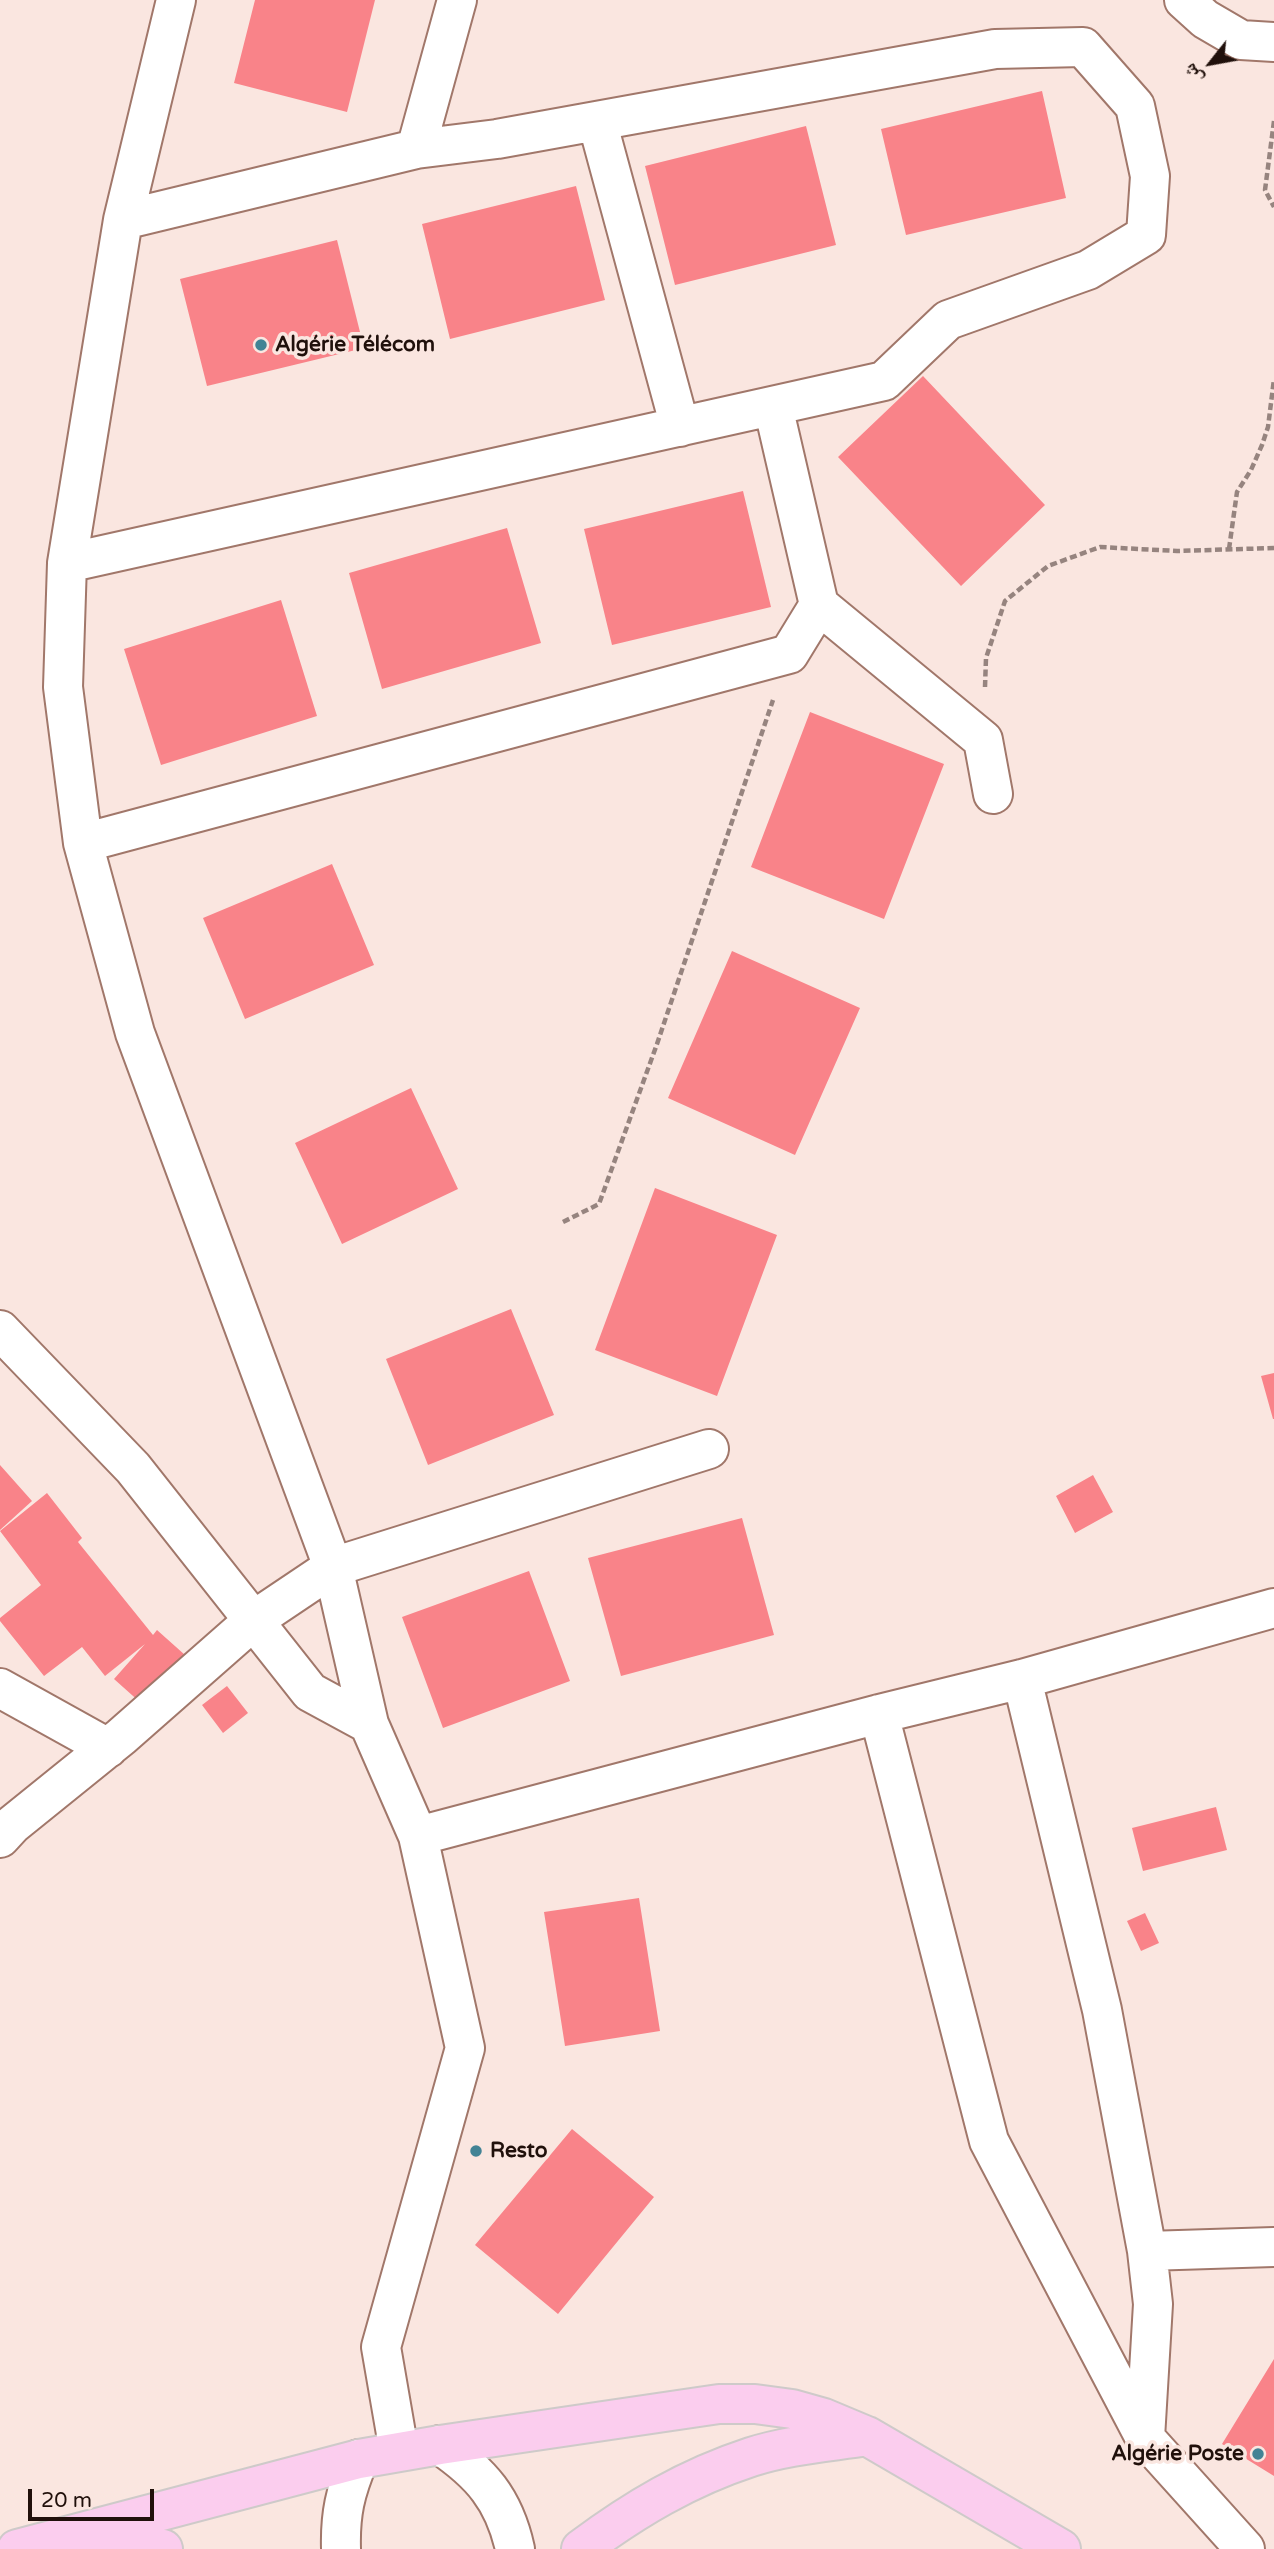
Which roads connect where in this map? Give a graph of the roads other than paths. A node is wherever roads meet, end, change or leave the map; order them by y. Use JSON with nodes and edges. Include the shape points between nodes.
{"nodes":[{"id":1,"x":176,"y":0,"type":"edge"},
{"id":2,"x":457,"y":0,"type":"edge"},
{"id":3,"x":1184,"y":0,"type":"edge"},
{"id":4,"x":1274,"y":41,"type":"edge"},
{"id":5,"x":597,"y":121,"type":"junction"},
{"id":6,"x":416,"y":149,"type":"junction"},
{"id":7,"x":123,"y":220,"type":"junction"},
{"id":8,"x":773,"y":406,"type":"junction"},
{"id":9,"x":680,"y":427,"type":"junction"},
{"id":10,"x":67,"y":563,"type":"junction"},
{"id":11,"x":819,"y":605,"type":"junction"},
{"id":12,"x":993,"y":794,"type":"dead end"},
{"id":13,"x":83,"y":843,"type":"junction"},
{"id":14,"x":0,"y":1330,"type":"edge"},
{"id":15,"x":709,"y":1449,"type":"dead end"},
{"id":16,"x":333,"y":1567,"type":"junction"},
{"id":17,"x":1274,"y":1608,"type":"edge"},
{"id":18,"x":254,"y":1620,"type":"junction"},
{"id":19,"x":1023,"y":1679,"type":"junction"},
{"id":20,"x":0,"y":1688,"type":"edge"},
{"id":21,"x":879,"y":1714,"type":"junction"},
{"id":22,"x":369,"y":1724,"type":"junction"},
{"id":23,"x":108,"y":1748,"type":"junction"},
{"id":24,"x":418,"y":1836,"type":"junction"},
{"id":25,"x":0,"y":1838,"type":"edge"},
{"id":26,"x":1274,"y":2247,"type":"edge"},
{"id":27,"x":1147,"y":2251,"type":"junction"},
{"id":28,"x":867,"y":2436,"type":"junction"},
{"id":29,"x":1145,"y":2438,"type":"junction"},
{"id":30,"x":440,"y":2445,"type":"junction"},
{"id":31,"x":399,"y":2451,"type":"junction"},
{"id":32,"x":359,"y":2459,"type":"junction"},
{"id":33,"x":82,"y":2531,"type":"junction"},
{"id":34,"x":17,"y":2549,"type":"edge"},
{"id":35,"x":163,"y":2549,"type":"edge"},
{"id":36,"x":341,"y":2549,"type":"edge"},
{"id":37,"x":515,"y":2549,"type":"edge"},
{"id":38,"x":581,"y":2549,"type":"edge"},
{"id":39,"x":1061,"y":2549,"type":"edge"},
{"id":40,"x":1245,"y":2549,"type":"edge"}],
"edges":[{"from":1,"to":7,"type":"street"},
{"from":2,"to":6,"type":"street"},
{"from":3,"to":4,"type":"street","via":[[1241,40]]},
{"from":5,"to":6,"type":"street"},
{"from":5,"to":8,"type":"street","via":[[995,48],[1083,47],[1135,106],[1150,176],[1146,235],[1088,270],[948,320],[884,381]]},
{"from":5,"to":9,"type":"street"},
{"from":6,"to":7,"type":"street"},
{"from":7,"to":10,"type":"street"},
{"from":8,"to":9,"type":"street"},
{"from":8,"to":11,"type":"street"},
{"from":9,"to":10,"type":"street"},
{"from":10,"to":13,"type":"street","via":[[63,687]]},
{"from":11,"to":12,"type":"street","via":[[983,740]]},
{"from":11,"to":13,"type":"street","via":[[789,653]]},
{"from":13,"to":16,"type":"street","via":[[135,1033]]},
{"from":14,"to":18,"type":"street","via":[[133,1468]]},
{"from":15,"to":16,"type":"street"},
{"from":16,"to":18,"type":"street"},
{"from":16,"to":22,"type":"street"},
{"from":17,"to":19,"type":"street"},
{"from":18,"to":22,"type":"street","via":[[310,1692]]},
{"from":18,"to":23,"type":"street"},
{"from":19,"to":21,"type":"street"},
{"from":19,"to":27,"type":"street","via":[[1102,2010]]},
{"from":20,"to":23,"type":"street"},
{"from":21,"to":24,"type":"street"},
{"from":21,"to":29,"type":"street","via":[[989,2141]]},
{"from":22,"to":24,"type":"street"},
{"from":23,"to":25,"type":"street"},
{"from":24,"to":31,"type":"street","via":[[466,2048],[381,2347]]},
{"from":26,"to":27,"type":"street"},
{"from":27,"to":29,"type":"street","via":[[1153,2304]]},
{"from":28,"to":30,"type":"main road","via":[[792,2409],[719,2404]]},
{"from":28,"to":38,"type":"main road","via":[[753,2456],[683,2483]]},
{"from":28,"to":39,"type":"main road"},
{"from":29,"to":40,"type":"street"},
{"from":30,"to":31,"type":"main road"},
{"from":30,"to":37,"type":"street","via":[[470,2465],[494,2493]]},
{"from":31,"to":32,"type":"main road"},
{"from":32,"to":33,"type":"main road"},
{"from":32,"to":36,"type":"street","via":[[344,2499]]},
{"from":33,"to":34,"type":"main road"},
{"from":33,"to":35,"type":"main road"}]}
